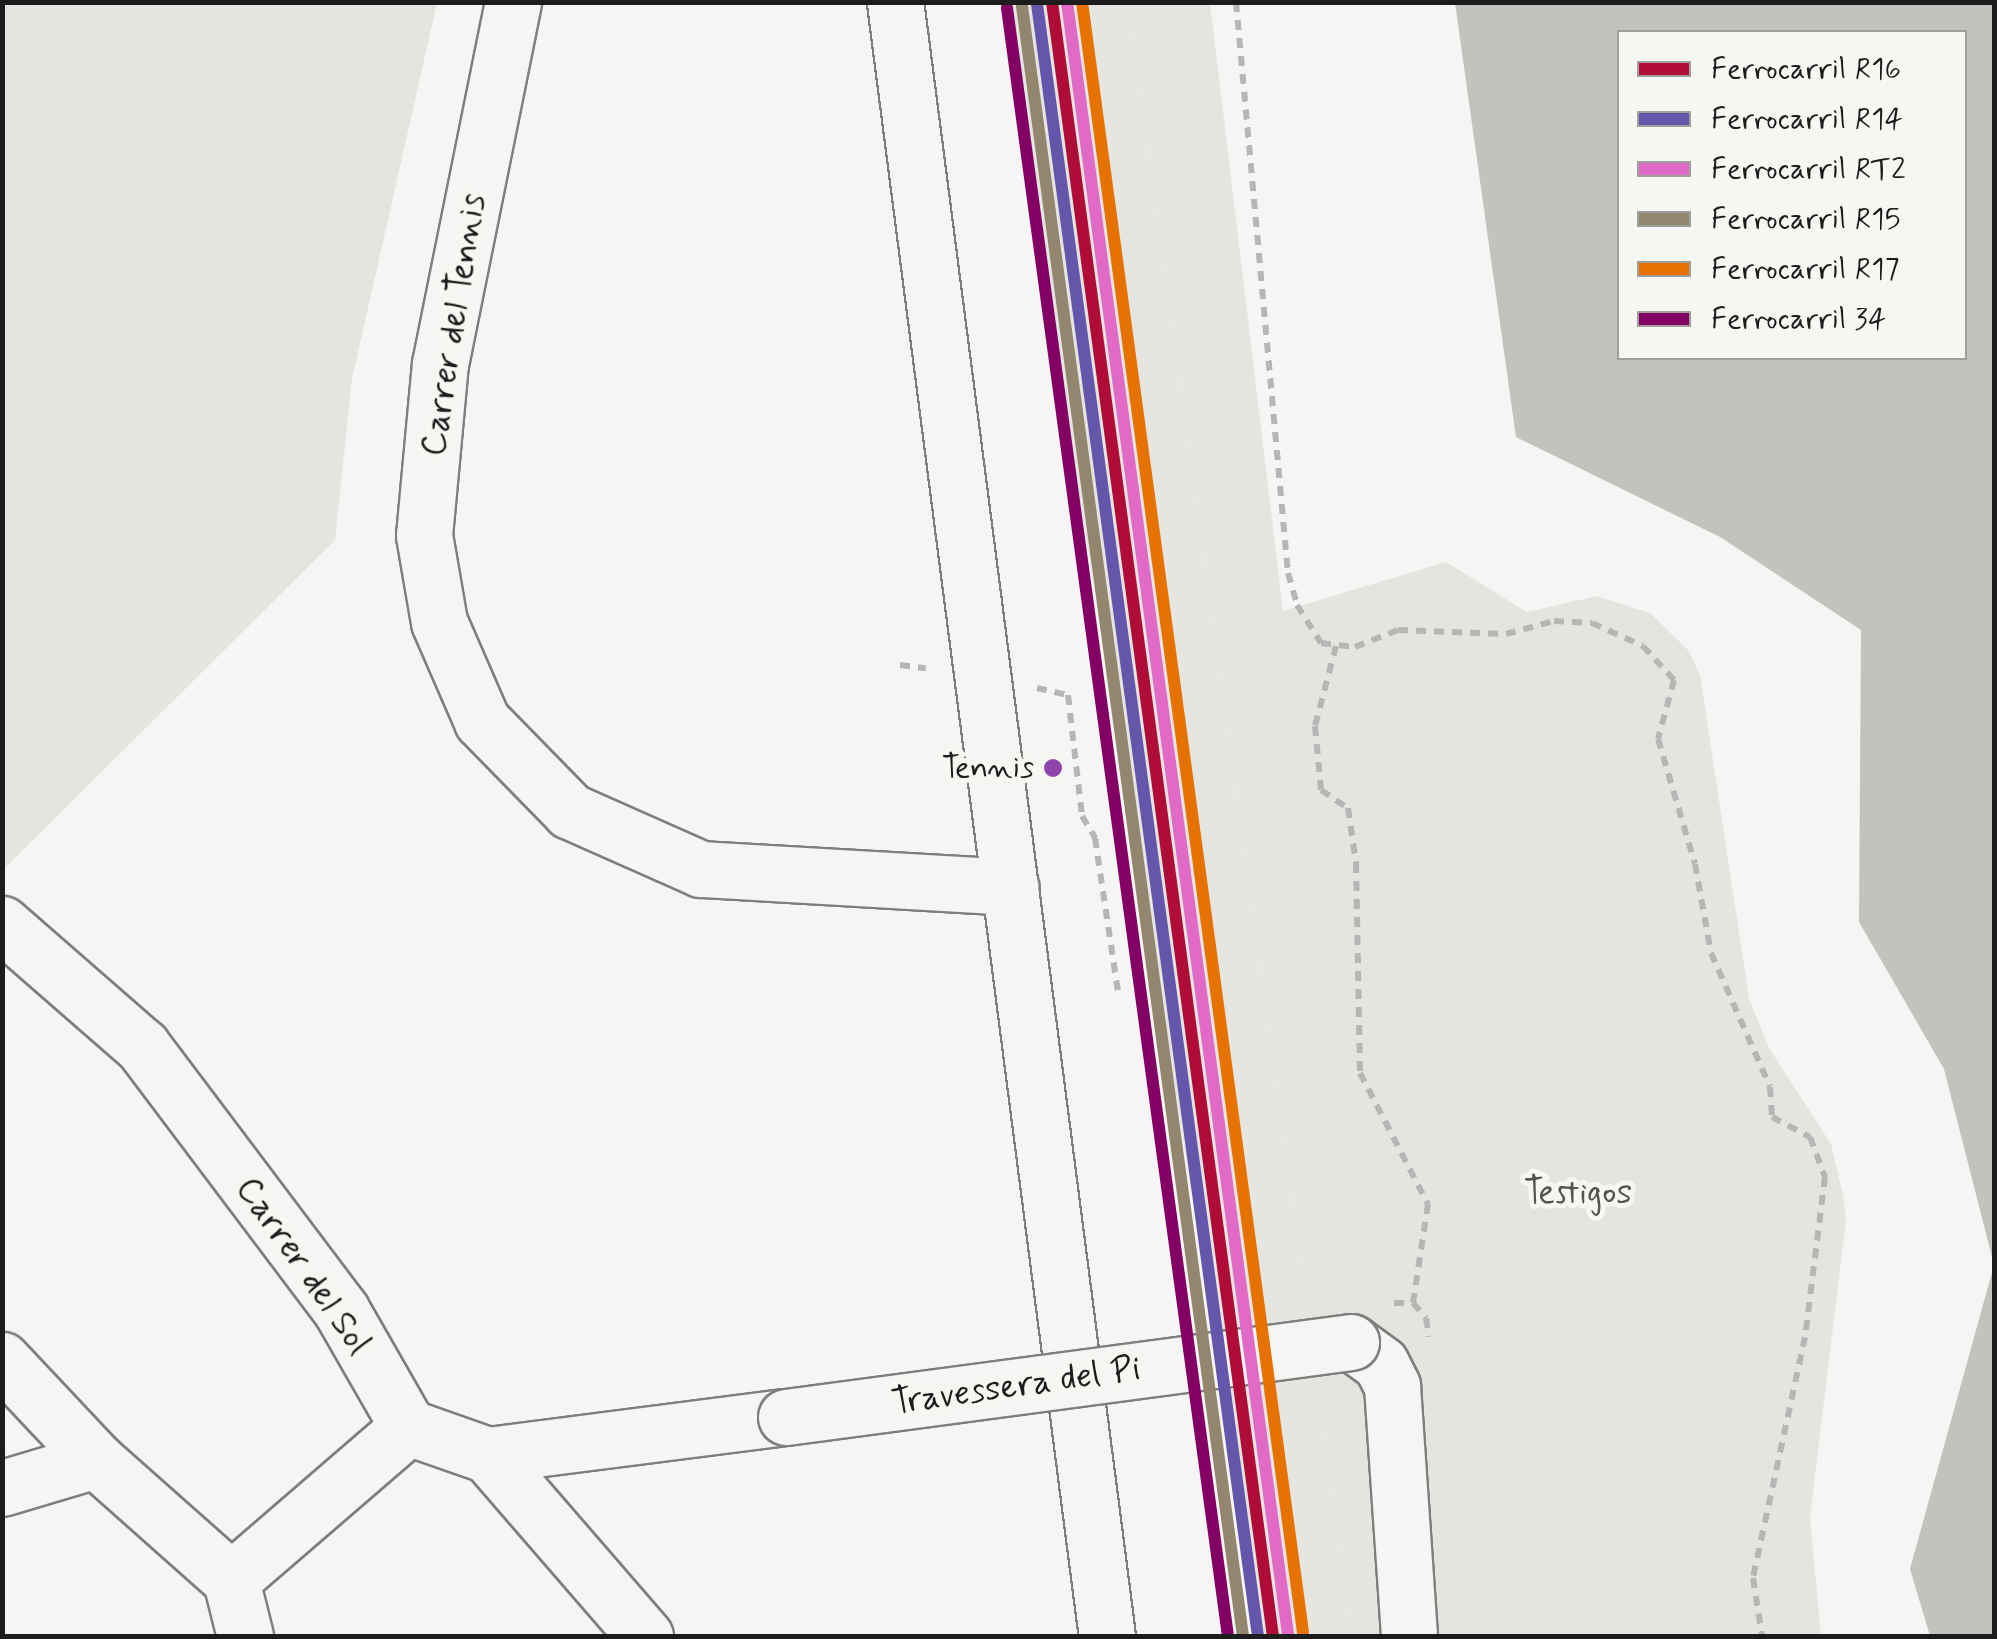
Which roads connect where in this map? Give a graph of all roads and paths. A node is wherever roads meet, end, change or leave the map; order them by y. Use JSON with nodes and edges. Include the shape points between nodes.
{"nodes":[{"id":1,"x":513,"y":2,"type":"edge"},
{"id":2,"x":894,"y":2,"type":"edge"},
{"id":3,"x":1236,"y":2,"type":"edge"},
{"id":4,"x":1336,"y":645,"type":"junction"},
{"id":5,"x":1010,"y":888,"type":"junction"},
{"id":6,"x":2,"y":924,"type":"edge"},
{"id":7,"x":1413,"y":1303,"type":"dead end"},
{"id":8,"x":2,"y":1360,"type":"edge"},
{"id":9,"x":408,"y":1428,"type":"junction"},
{"id":10,"x":488,"y":1454,"type":"junction"},
{"id":11,"x":96,"y":1460,"type":"junction"},
{"id":12,"x":2,"y":1488,"type":"edge"},
{"id":13,"x":230,"y":1580,"type":"junction"},
{"id":14,"x":245,"y":1636,"type":"edge"},
{"id":15,"x":644,"y":1636,"type":"edge"},
{"id":16,"x":1107,"y":1636,"type":"edge"},
{"id":17,"x":1409,"y":1636,"type":"edge"},
{"id":18,"x":1762,"y":1636,"type":"edge"}],
"edges":[{"from":1,"to":5,"type":"street","name":"Carrer del Tennis","via":[[440,363],[424,535],[438,622],[482,720],[570,811],[701,869]]},
{"from":2,"to":5,"type":"street"},
{"from":3,"to":4,"type":"path","via":[[1288,573],[1297,605],[1321,644]]},
{"from":4,"to":7,"type":"path","via":[[1315,726],[1321,790],[1348,808],[1356,863],[1360,1073],[1428,1204]]},
{"from":4,"to":18,"type":"path","via":[[1355,648],[1398,630],[1506,634],[1554,621],[1592,622],[1643,646],[1674,680],[1658,739],[1711,953],[1770,1088],[1772,1116],[1810,1138],[1825,1176],[1804,1337],[1753,1578]]},
{"from":5,"to":16,"type":"street"},
{"from":6,"to":9,"type":"street","name":"Carrer del Sol","via":[[142,1046],[342,1310]]},
{"from":8,"to":11,"type":"street"},
{"from":9,"to":10,"type":"street"},
{"from":9,"to":13,"type":"street"},
{"from":10,"to":15,"type":"street"},
{"from":10,"to":17,"type":"street","name":"Travessera del Pi","bridge":true,"via":[[1351,1342],[1381,1364],[1392,1386]]},
{"from":11,"to":12,"type":"street"},
{"from":11,"to":13,"type":"street"},
{"from":13,"to":14,"type":"street"}]}
